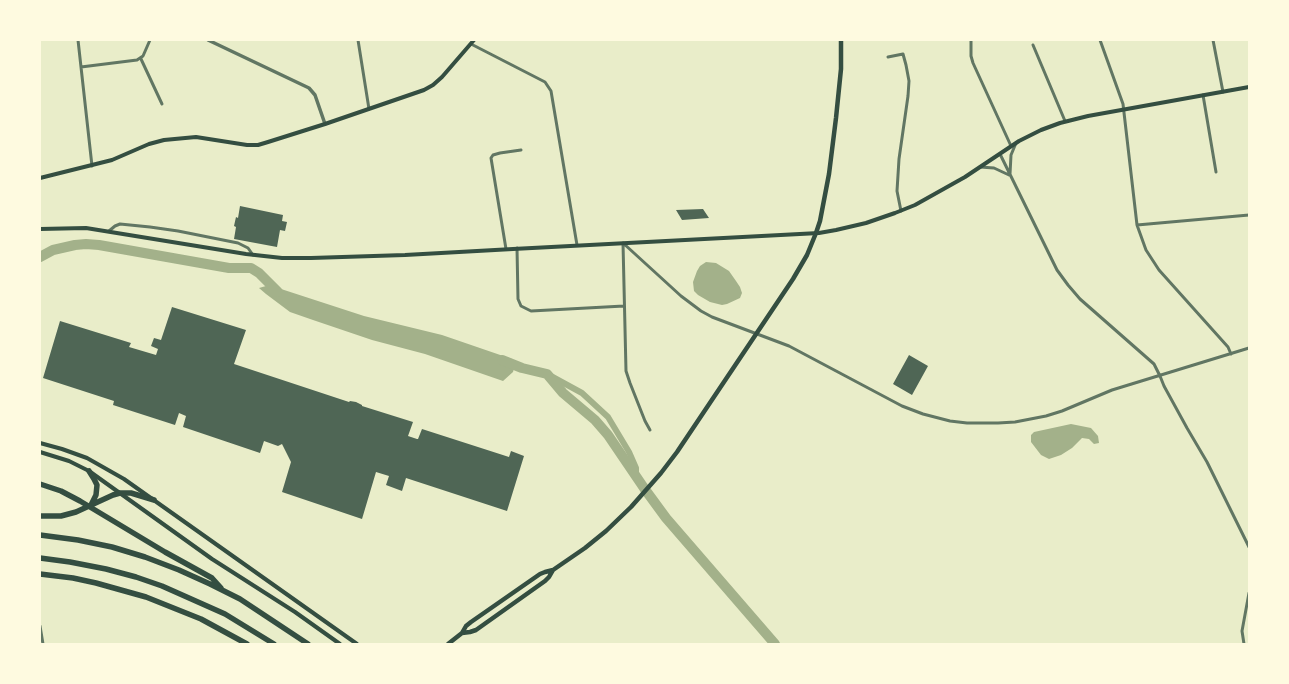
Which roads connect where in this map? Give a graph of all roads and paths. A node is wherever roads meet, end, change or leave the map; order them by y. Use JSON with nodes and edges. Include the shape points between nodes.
{"nodes":[{"id":1,"x":78,"y":40,"type":"edge"},
{"id":2,"x":150,"y":40,"type":"edge"},
{"id":3,"x":208,"y":40,"type":"edge"},
{"id":4,"x":358,"y":40,"type":"edge"},
{"id":5,"x":474,"y":40,"type":"edge"},
{"id":6,"x":841,"y":40,"type":"edge"},
{"id":7,"x":971,"y":40,"type":"edge"},
{"id":8,"x":1100,"y":40,"type":"edge"},
{"id":9,"x":1213,"y":40,"type":"edge"},
{"id":10,"x":471,"y":44,"type":"junction"},
{"id":11,"x":1033,"y":45,"type":"dead end"},
{"id":12,"x":888,"y":57,"type":"dead end"},
{"id":13,"x":140,"y":58,"type":"junction"},
{"id":14,"x":81,"y":67,"type":"junction"},
{"id":15,"x":1249,"y":87,"type":"edge"},
{"id":16,"x":1223,"y":92,"type":"junction"},
{"id":17,"x":1202,"y":95,"type":"junction"},
{"id":18,"x":162,"y":104,"type":"dead end"},
{"id":19,"x":369,"y":109,"type":"junction"},
{"id":20,"x":1125,"y":110,"type":"junction"},
{"id":21,"x":1065,"y":121,"type":"junction"},
{"id":22,"x":325,"y":124,"type":"junction"},
{"id":23,"x":1016,"y":143,"type":"junction"},
{"id":24,"x":1010,"y":146,"type":"junction"},
{"id":25,"x":522,"y":150,"type":"dead end"},
{"id":26,"x":1000,"y":154,"type":"junction"},
{"id":27,"x":92,"y":166,"type":"junction"},
{"id":28,"x":980,"y":167,"type":"junction"},
{"id":29,"x":1216,"y":172,"type":"dead end"},
{"id":30,"x":1010,"y":176,"type":"junction"},
{"id":31,"x":40,"y":178,"type":"edge"},
{"id":32,"x":901,"y":211,"type":"junction"},
{"id":33,"x":1249,"y":214,"type":"edge"},
{"id":34,"x":1137,"y":225,"type":"junction"},
{"id":35,"x":40,"y":229,"type":"edge"},
{"id":36,"x":109,"y":231,"type":"junction"},
{"id":37,"x":816,"y":233,"type":"junction"},
{"id":38,"x":623,"y":243,"type":"junction"},
{"id":39,"x":577,"y":245,"type":"junction"},
{"id":40,"x":517,"y":248,"type":"junction"},
{"id":41,"x":506,"y":249,"type":"junction"},
{"id":42,"x":253,"y":255,"type":"junction"},
{"id":43,"x":624,"y":306,"type":"junction"},
{"id":44,"x":1249,"y":348,"type":"edge"},
{"id":45,"x":1231,"y":354,"type":"junction"},
{"id":46,"x":1160,"y":376,"type":"junction"},
{"id":47,"x":650,"y":430,"type":"dead end"},
{"id":48,"x":40,"y":443,"type":"edge"},
{"id":49,"x":40,"y":452,"type":"edge"},
{"id":50,"x":88,"y":471,"type":"junction"},
{"id":51,"x":40,"y":484,"type":"edge"},
{"id":52,"x":120,"y":493,"type":"junction"},
{"id":53,"x":154,"y":500,"type":"junction"},
{"id":54,"x":88,"y":507,"type":"junction"},
{"id":55,"x":40,"y":516,"type":"edge"},
{"id":56,"x":40,"y":535,"type":"edge"},
{"id":57,"x":1249,"y":547,"type":"edge"},
{"id":58,"x":40,"y":558,"type":"edge"},
{"id":59,"x":553,"y":570,"type":"junction"},
{"id":60,"x":40,"y":574,"type":"edge"},
{"id":61,"x":222,"y":590,"type":"junction"},
{"id":62,"x":1249,"y":593,"type":"edge"},
{"id":63,"x":40,"y":626,"type":"edge"},
{"id":64,"x":462,"y":633,"type":"junction"},
{"id":65,"x":44,"y":644,"type":"edge"},
{"id":66,"x":247,"y":644,"type":"edge"},
{"id":67,"x":274,"y":644,"type":"edge"},
{"id":68,"x":308,"y":644,"type":"edge"},
{"id":69,"x":340,"y":644,"type":"edge"},
{"id":70,"x":356,"y":644,"type":"edge"},
{"id":71,"x":448,"y":644,"type":"edge"},
{"id":72,"x":1244,"y":644,"type":"edge"}],
"edges":[{"from":1,"to":14,"type":"street"},
{"from":2,"to":13,"type":"street"},
{"from":3,"to":22,"type":"street","via":[[310,88]]},
{"from":4,"to":19,"type":"street"},
{"from":5,"to":10,"type":"main road"},
{"from":6,"to":37,"type":"main road","via":[[834,139]]},
{"from":7,"to":24,"type":"street","via":[[973,63]]},
{"from":8,"to":20,"type":"street"},
{"from":9,"to":16,"type":"street"},
{"from":10,"to":19,"type":"main road","via":[[432,85]]},
{"from":10,"to":39,"type":"street","via":[[544,82],[551,90]]},
{"from":11,"to":21,"type":"street"},
{"from":12,"to":32,"type":"street","via":[[903,54],[909,81],[897,191]]},
{"from":13,"to":14,"type":"street","via":[[134,61]]},
{"from":13,"to":18,"type":"street"},
{"from":14,"to":27,"type":"street"},
{"from":15,"to":16,"type":"main road"},
{"from":16,"to":17,"type":"main road"},
{"from":17,"to":20,"type":"main road"},
{"from":17,"to":29,"type":"street"},
{"from":19,"to":22,"type":"main road"},
{"from":20,"to":21,"type":"main road"},
{"from":20,"to":34,"type":"street"},
{"from":21,"to":23,"type":"main road"},
{"from":22,"to":27,"type":"main road","via":[[255,145],[196,137],[164,140]]},
{"from":23,"to":24,"type":"main road"},
{"from":23,"to":30,"type":"street","via":[[1011,155]]},
{"from":24,"to":26,"type":"main road"},
{"from":25,"to":41,"type":"street","via":[[500,153],[491,158]]},
{"from":26,"to":28,"type":"main road"},
{"from":26,"to":30,"type":"street"},
{"from":27,"to":31,"type":"main road"},
{"from":28,"to":30,"type":"street","via":[[994,168]]},
{"from":28,"to":32,"type":"main road","via":[[940,192]]},
{"from":30,"to":46,"type":"street","via":[[1057,270],[1068,285],[1080,299],[1154,364]]},
{"from":32,"to":37,"type":"main road","via":[[866,223]]},
{"from":33,"to":34,"type":"street"},
{"from":34,"to":45,"type":"street","via":[[1152,261],[1228,347]]},
{"from":35,"to":36,"type":"main road","via":[[82,227]]},
{"from":36,"to":42,"type":"main road"},
{"from":36,"to":42,"type":"street","via":[[120,224],[183,232],[238,243],[248,248]]},
{"from":37,"to":38,"type":"main road"},
{"from":37,"to":59,"type":"main road","via":[[799,269],[763,325],[688,437],[655,480],[606,531]]},
{"from":38,"to":39,"type":"main road"},
{"from":38,"to":43,"type":"street"},
{"from":38,"to":46,"type":"street","via":[[701,312],[789,346],[896,403],[940,419],[967,423],[1006,423],[1031,419]]},
{"from":39,"to":40,"type":"main road"},
{"from":40,"to":41,"type":"main road"},
{"from":40,"to":43,"type":"street","via":[[518,299],[521,306],[531,311]]},
{"from":41,"to":42,"type":"main road","via":[[330,258]]},
{"from":43,"to":47,"type":"street","via":[[627,375]]},
{"from":44,"to":45,"type":"street"},
{"from":45,"to":46,"type":"street"},
{"from":46,"to":57,"type":"street"},
{"from":48,"to":53,"type":"main road","via":[[94,461],[124,478]]},
{"from":49,"to":50,"type":"main road","via":[[69,461]]},
{"from":50,"to":52,"type":"main road"},
{"from":50,"to":54,"type":"highway","via":[[97,488],[95,500]]},
{"from":51,"to":61,"type":"highway","via":[[80,500],[164,552],[212,578]]},
{"from":52,"to":53,"type":"highway","via":[[131,493]]},
{"from":52,"to":54,"type":"highway"},
{"from":52,"to":69,"type":"main road","via":[[220,565]]},
{"from":53,"to":70,"type":"main road"},
{"from":54,"to":55,"type":"highway","via":[[65,515]]},
{"from":56,"to":61,"type":"highway","via":[[90,542],[134,554],[179,570]]},
{"from":58,"to":67,"type":"highway","via":[[100,568],[162,586],[225,614]]},
{"from":59,"to":64,"type":"main road","via":[[542,573],[468,624]]},
{"from":59,"to":64,"type":"main road","via":[[545,582],[476,630]]},
{"from":60,"to":66,"type":"highway","via":[[96,582],[146,597],[201,619]]},
{"from":61,"to":68,"type":"highway"},
{"from":62,"to":72,"type":"street","via":[[1242,631]]},
{"from":63,"to":65,"type":"street"},
{"from":64,"to":71,"type":"main road"}]}
